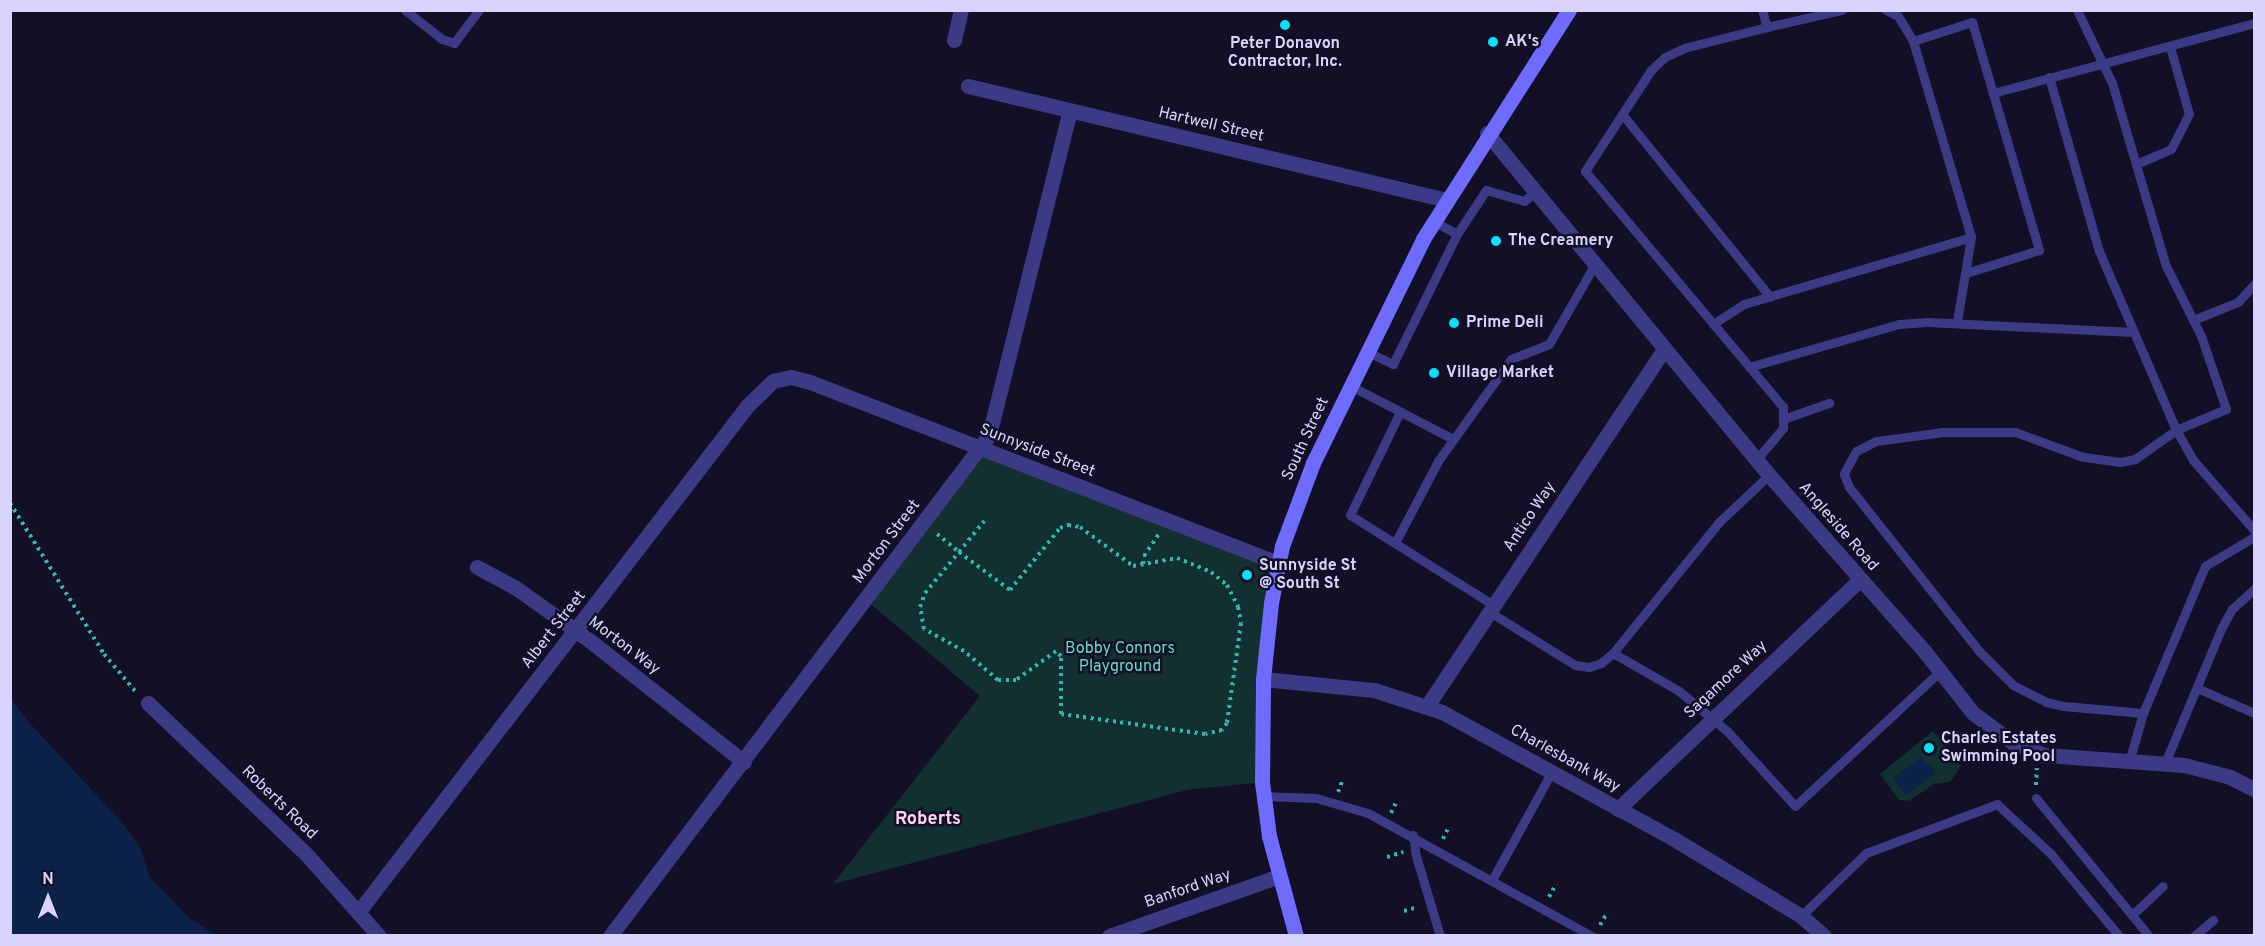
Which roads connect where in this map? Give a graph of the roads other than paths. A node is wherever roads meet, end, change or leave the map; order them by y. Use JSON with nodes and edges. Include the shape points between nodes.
{"nodes":[{"id":1,"x":405,"y":10,"type":"edge"},
{"id":2,"x":479,"y":10,"type":"edge"},
{"id":3,"x":961,"y":10,"type":"edge"},
{"id":4,"x":1569,"y":10,"type":"edge"},
{"id":5,"x":1762,"y":10,"type":"edge"},
{"id":6,"x":1842,"y":10,"type":"edge"},
{"id":7,"x":1886,"y":10,"type":"edge"},
{"id":8,"x":2077,"y":10,"type":"edge"},
{"id":9,"x":2254,"y":23,"type":"edge"},
{"id":10,"x":1767,"y":27,"type":"junction"},
{"id":11,"x":954,"y":40,"type":"dead end"},
{"id":12,"x":1913,"y":41,"type":"junction"},
{"id":13,"x":2170,"y":47,"type":"junction"},
{"id":14,"x":2104,"y":64,"type":"junction"},
{"id":15,"x":2049,"y":77,"type":"junction"},
{"id":16,"x":968,"y":86,"type":"dead end"},
{"id":17,"x":1993,"y":93,"type":"junction"},
{"id":18,"x":1070,"y":111,"type":"junction"},
{"id":19,"x":1622,"y":114,"type":"junction"},
{"id":20,"x":1487,"y":133,"type":"junction"},
{"id":21,"x":2136,"y":164,"type":"junction"},
{"id":22,"x":1535,"y":192,"type":"junction"},
{"id":23,"x":1446,"y":200,"type":"junction"},
{"id":24,"x":1433,"y":221,"type":"junction"},
{"id":25,"x":1457,"y":234,"type":"junction"},
{"id":26,"x":1971,"y":237,"type":"junction"},
{"id":27,"x":1595,"y":264,"type":"junction"},
{"id":28,"x":1966,"y":273,"type":"junction"},
{"id":29,"x":2254,"y":284,"type":"edge"},
{"id":30,"x":1770,"y":297,"type":"junction"},
{"id":31,"x":2193,"y":320,"type":"junction"},
{"id":32,"x":1957,"y":322,"type":"junction"},
{"id":33,"x":1713,"y":324,"type":"junction"},
{"id":34,"x":2133,"y":332,"type":"junction"},
{"id":35,"x":1664,"y":349,"type":"junction"},
{"id":36,"x":1368,"y":352,"type":"junction"},
{"id":37,"x":1749,"y":367,"type":"junction"},
{"id":38,"x":783,"y":378,"type":"joint"},
{"id":39,"x":1351,"y":386,"type":"junction"},
{"id":40,"x":1829,"y":403,"type":"dead end"},
{"id":41,"x":1400,"y":412,"type":"junction"},
{"id":42,"x":1786,"y":418,"type":"junction"},
{"id":43,"x":2176,"y":430,"type":"junction"},
{"id":44,"x":1454,"y":439,"type":"junction"},
{"id":45,"x":980,"y":449,"type":"junction"},
{"id":46,"x":1756,"y":460,"type":"junction"},
{"id":47,"x":1769,"y":475,"type":"junction"},
{"id":48,"x":2254,"y":530,"type":"edge"},
{"id":49,"x":2254,"y":537,"type":"edge"},
{"id":50,"x":1395,"y":543,"type":"junction"},
{"id":51,"x":1278,"y":563,"type":"junction"},
{"id":52,"x":477,"y":567,"type":"dead end"},
{"id":53,"x":1860,"y":579,"type":"junction"},
{"id":54,"x":2254,"y":589,"type":"edge"},
{"id":55,"x":1490,"y":608,"type":"junction"},
{"id":56,"x":576,"y":632,"type":"junction"},
{"id":57,"x":1613,"y":653,"type":"junction"},
{"id":58,"x":1939,"y":672,"type":"junction"},
{"id":59,"x":1263,"y":679,"type":"junction"},
{"id":60,"x":2197,"y":688,"type":"junction"},
{"id":61,"x":148,"y":703,"type":"road end"},
{"id":62,"x":1427,"y":706,"type":"junction"},
{"id":63,"x":2143,"y":713,"type":"junction"},
{"id":64,"x":2254,"y":713,"type":"edge"},
{"id":65,"x":1711,"y":719,"type":"junction"},
{"id":66,"x":744,"y":762,"type":"junction"},
{"id":67,"x":2129,"y":762,"type":"junction"},
{"id":68,"x":2165,"y":763,"type":"junction"},
{"id":69,"x":1551,"y":773,"type":"junction"},
{"id":70,"x":2254,"y":789,"type":"edge"},
{"id":71,"x":1263,"y":796,"type":"junction"},
{"id":72,"x":2037,"y":798,"type":"road end"},
{"id":73,"x":1618,"y":809,"type":"junction"},
{"id":74,"x":1413,"y":835,"type":"junction"},
{"id":75,"x":1279,"y":876,"type":"junction"},
{"id":76,"x":1492,"y":880,"type":"junction"},
{"id":77,"x":2163,"y":886,"type":"dead end"},
{"id":78,"x":359,"y":911,"type":"junction"},
{"id":79,"x":2132,"y":915,"type":"junction"},
{"id":80,"x":1801,"y":916,"type":"junction"},
{"id":81,"x":2212,"y":920,"type":"dead end"},
{"id":82,"x":379,"y":936,"type":"edge"},
{"id":83,"x":610,"y":936,"type":"edge"},
{"id":84,"x":1109,"y":936,"type":"edge"},
{"id":85,"x":1296,"y":936,"type":"edge"},
{"id":86,"x":1440,"y":936,"type":"edge"},
{"id":87,"x":1592,"y":936,"type":"edge"},
{"id":88,"x":1824,"y":936,"type":"edge"},
{"id":89,"x":2119,"y":936,"type":"edge"},
{"id":90,"x":2149,"y":936,"type":"edge"},
{"id":91,"x":2194,"y":936,"type":"edge"}],
"edges":[{"from":1,"to":2,"type":"lane","via":[[442,39],[454,43]]},
{"from":3,"to":11,"type":"street"},
{"from":4,"to":20,"type":"main road","name":"South Street"},
{"from":5,"to":10,"type":"lane"},
{"from":6,"to":10,"type":"lane"},
{"from":7,"to":12,"type":"lane","via":[[1898,16]]},
{"from":8,"to":14,"type":"lane"},
{"from":9,"to":13,"type":"lane"},
{"from":10,"to":19,"type":"lane","via":[[1684,48],[1665,57],[1651,70]]},
{"from":12,"to":17,"type":"lane","via":[[1972,22]]},
{"from":12,"to":26,"type":"lane"},
{"from":13,"to":14,"type":"lane"},
{"from":13,"to":21,"type":"lane","via":[[2189,114],[2170,149]]},
{"from":14,"to":15,"type":"lane"},
{"from":14,"to":21,"type":"lane"},
{"from":15,"to":17,"type":"lane"},
{"from":15,"to":34,"type":"lane","via":[[2100,251]]},
{"from":16,"to":18,"type":"street","name":"Hartwell Street"},
{"from":17,"to":28,"type":"lane","via":[[2039,250]]},
{"from":18,"to":23,"type":"street","name":"Hartwell Street"},
{"from":18,"to":45,"type":"street","name":"Morton Street","via":[[996,417]]},
{"from":19,"to":30,"type":"lane"},
{"from":19,"to":33,"type":"lane","via":[[1585,171]]},
{"from":20,"to":22,"type":"street","name":"Angleside Road"},
{"from":20,"to":23,"type":"main road","name":"South Street"},
{"from":21,"to":31,"type":"lane","via":[[2166,266]]},
{"from":22,"to":25,"type":"lane","via":[[1524,201],[1486,190]]},
{"from":22,"to":27,"type":"street","name":"Angleside Road"},
{"from":23,"to":24,"type":"main road","name":"South Street"},
{"from":24,"to":25,"type":"lane"},
{"from":24,"to":36,"type":"main road","name":"South Street"},
{"from":25,"to":36,"type":"lane","via":[[1393,364]]},
{"from":26,"to":28,"type":"lane"},
{"from":26,"to":30,"type":"lane"},
{"from":27,"to":35,"type":"street","name":"Angleside Road"},
{"from":27,"to":44,"type":"lane","via":[[1549,344],[1511,359]]},
{"from":28,"to":32,"type":"lane"},
{"from":29,"to":31,"type":"lane","via":[[2238,302]]},
{"from":30,"to":33,"type":"lane","via":[[1744,304]]},
{"from":31,"to":43,"type":"lane","via":[[2226,409]]},
{"from":32,"to":34,"type":"lane"},
{"from":32,"to":37,"type":"lane","via":[[1899,324]]},
{"from":33,"to":37,"type":"lane"},
{"from":34,"to":43,"type":"lane"},
{"from":35,"to":46,"type":"street","name":"Angleside Road"},
{"from":35,"to":55,"type":"street","name":"Antico Way"},
{"from":36,"to":39,"type":"main road","name":"South Street"},
{"from":37,"to":42,"type":"lane","via":[[1783,407]]},
{"from":38,"to":45,"type":"street","name":"Sunnyside Street","via":[[810,382]]},
{"from":38,"to":56,"type":"street","name":"Albert Street","via":[[764,386],[748,405]]},
{"from":39,"to":41,"type":"lane"},
{"from":39,"to":51,"type":"main road","name":"South Street","via":[[1301,491]]},
{"from":40,"to":42,"type":"lane"},
{"from":41,"to":44,"type":"lane"},
{"from":41,"to":50,"type":"lane","via":[[1350,515]]},
{"from":42,"to":46,"type":"lane","via":[[1773,443]]},
{"from":43,"to":48,"type":"lane","via":[[2193,460]]},
{"from":43,"to":63,"type":"lane","via":[[2135,459],[2120,462],[2083,457],[2015,432],[1943,432],[1900,437],[1876,441],[1856,451],[1844,474],[1849,487],[1972,642],[2013,685],[2037,699],[2064,706]]},
{"from":44,"to":50,"type":"lane"},
{"from":45,"to":51,"type":"street","name":"Sunnyside Street"},
{"from":45,"to":66,"type":"street","name":"Morton Street"},
{"from":46,"to":47,"type":"street","name":"Angleside Road"},
{"from":47,"to":53,"type":"street","name":"Angleside Road"},
{"from":47,"to":57,"type":"lane","via":[[1719,522]]},
{"from":49,"to":63,"type":"lane","via":[[2205,566]]},
{"from":50,"to":55,"type":"lane"},
{"from":51,"to":59,"type":"main road","name":"South Street"},
{"from":52,"to":56,"type":"street","name":"Morton Way","via":[[516,588]]},
{"from":53,"to":58,"type":"street","name":"Angleside Road"},
{"from":53,"to":65,"type":"street","name":"Sagamore Way"},
{"from":54,"to":60,"type":"lane","via":[[2232,609]]},
{"from":55,"to":57,"type":"lane","via":[[1575,665],[1589,667]]},
{"from":55,"to":62,"type":"street","name":"Antico Way"},
{"from":56,"to":66,"type":"street","name":"Morton Way"},
{"from":56,"to":78,"type":"street","name":"Albert Street"},
{"from":57,"to":65,"type":"lane","via":[[1679,692]]},
{"from":58,"to":65,"type":"lane","via":[[1795,806],[1727,731]]},
{"from":58,"to":67,"type":"street","name":"Angleside Road","via":[[1973,713],[2012,742],[2038,753]]},
{"from":59,"to":62,"type":"street","name":"Charlesbank Way","via":[[1366,689]]},
{"from":59,"to":71,"type":"main road","name":"South Street"},
{"from":60,"to":64,"type":"lane"},
{"from":60,"to":68,"type":"lane"},
{"from":61,"to":78,"type":"street","name":"Roberts Road"},
{"from":62,"to":69,"type":"street","name":"Charlesbank Way"},
{"from":63,"to":67,"type":"lane"},
{"from":65,"to":73,"type":"street","name":"Sagamore Way"},
{"from":66,"to":83,"type":"street","name":"Morton Street"},
{"from":67,"to":68,"type":"street","name":"Angleside Road"},
{"from":68,"to":70,"type":"street","name":"Angleside Road","via":[[2205,769]]},
{"from":69,"to":73,"type":"street","name":"Charlesbank Way"},
{"from":69,"to":76,"type":"lane"},
{"from":71,"to":74,"type":"lane","via":[[1306,796],[1342,804]]},
{"from":71,"to":75,"type":"main road","name":"South Street"},
{"from":72,"to":79,"type":"lane"},
{"from":73,"to":80,"type":"street","name":"Charlesbank Way"},
{"from":74,"to":76,"type":"lane"},
{"from":74,"to":86,"type":"lane"},
{"from":75,"to":84,"type":"street","name":"Banford Way"},
{"from":75,"to":85,"type":"main road","name":"South Street"},
{"from":76,"to":87,"type":"lane"},
{"from":77,"to":79,"type":"lane"},
{"from":78,"to":82,"type":"street","name":"Roberts Road"},
{"from":79,"to":90,"type":"lane"},
{"from":80,"to":88,"type":"street","name":"Charlesbank Way"},
{"from":80,"to":89,"type":"lane","via":[[1866,853],[1997,804],[2051,854]]},
{"from":81,"to":91,"type":"lane"}]}
